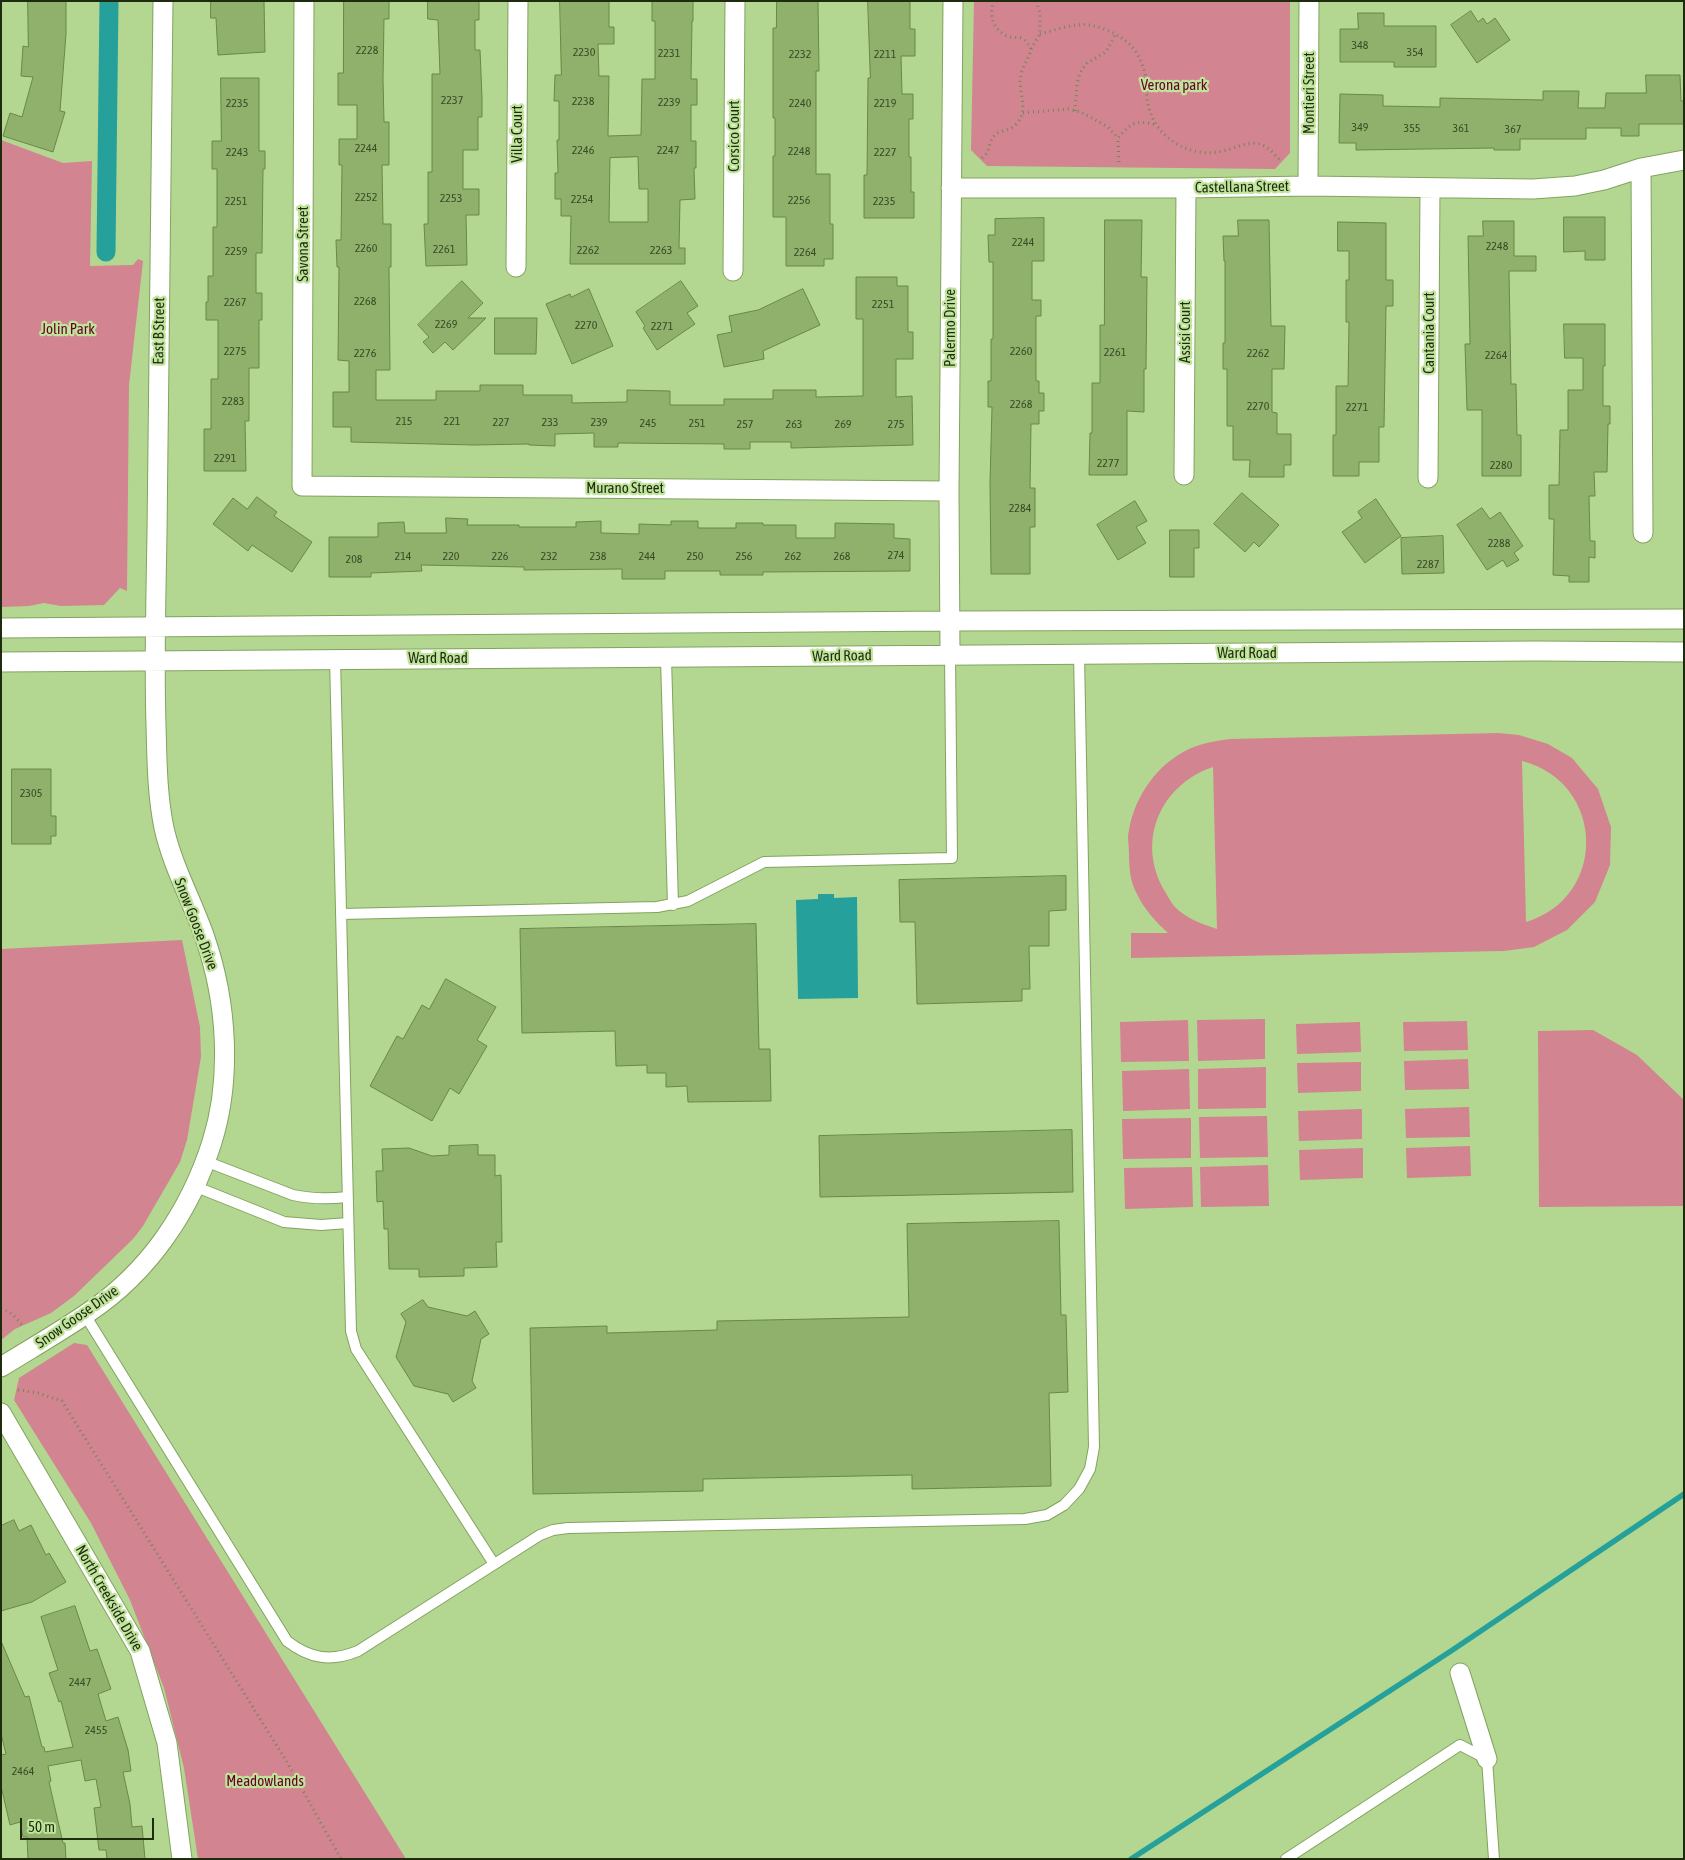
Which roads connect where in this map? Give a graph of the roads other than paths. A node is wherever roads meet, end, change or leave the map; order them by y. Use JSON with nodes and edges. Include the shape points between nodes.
{"nodes":[{"id":1,"x":162,"y":1,"type":"edge"},
{"id":2,"x":304,"y":1,"type":"edge"},
{"id":3,"x":518,"y":1,"type":"edge"},
{"id":4,"x":735,"y":1,"type":"edge"},
{"id":5,"x":953,"y":1,"type":"edge"},
{"id":6,"x":1309,"y":1,"type":"edge"},
{"id":7,"x":1684,"y":160,"type":"edge"},
{"id":8,"x":1641,"y":168,"type":"junction"},
{"id":9,"x":1308,"y":186,"type":"junction"},
{"id":10,"x":951,"y":188,"type":"junction"},
{"id":11,"x":1186,"y":188,"type":"junction"},
{"id":12,"x":1430,"y":188,"type":"junction"},
{"id":13,"x":516,"y":268,"type":"dead end"},
{"id":14,"x":733,"y":271,"type":"dead end"},
{"id":15,"x":1184,"y":475,"type":"dead end"},
{"id":16,"x":1428,"y":478,"type":"dead end"},
{"id":17,"x":302,"y":486,"type":"joint"},
{"id":18,"x":949,"y":491,"type":"junction"},
{"id":19,"x":1642,"y":533,"type":"dead end"},
{"id":20,"x":1684,"y":619,"type":"edge"},
{"id":21,"x":949,"y":621,"type":"junction"},
{"id":22,"x":156,"y":626,"type":"junction"},
{"id":23,"x":1,"y":628,"type":"edge"},
{"id":24,"x":1684,"y":652,"type":"edge"},
{"id":25,"x":1079,"y":654,"type":"junction"},
{"id":26,"x":950,"y":655,"type":"junction"},
{"id":27,"x":335,"y":658,"type":"junction"},
{"id":28,"x":666,"y":658,"type":"junction"},
{"id":29,"x":155,"y":660,"type":"junction"},
{"id":30,"x":1,"y":662,"type":"edge"},
{"id":31,"x":673,"y":905,"type":"junction"},
{"id":32,"x":341,"y":914,"type":"junction"},
{"id":33,"x":205,"y":1161,"type":"junction"},
{"id":34,"x":194,"y":1186,"type":"junction"},
{"id":35,"x":347,"y":1197,"type":"junction"},
{"id":36,"x":348,"y":1223,"type":"junction"},
{"id":37,"x":85,"y":1315,"type":"junction"},
{"id":38,"x":1,"y":1367,"type":"edge"},
{"id":39,"x":1,"y":1413,"type":"edge"},
{"id":40,"x":494,"y":1564,"type":"junction"},
{"id":41,"x":1460,"y":1673,"type":"dead end"},
{"id":42,"x":1487,"y":1759,"type":"junction"},
{"id":43,"x":182,"y":1859,"type":"edge"},
{"id":44,"x":1286,"y":1859,"type":"edge"},
{"id":45,"x":1494,"y":1859,"type":"edge"}],
"edges":[{"from":1,"to":22,"type":"street","name":"East B Street"},
{"from":2,"to":17,"type":"street","name":"Savona Street"},
{"from":3,"to":13,"type":"street","name":"Villa Court"},
{"from":4,"to":14,"type":"street","name":"Corsico Court"},
{"from":5,"to":10,"type":"street","name":"Palermo Drive"},
{"from":6,"to":9,"type":"street","name":"Montieri Street"},
{"from":7,"to":8,"type":"street","name":"Castellana Street"},
{"from":8,"to":12,"type":"street","name":"Castellana Street","via":[[1574,186]]},
{"from":8,"to":19,"type":"street"},
{"from":9,"to":11,"type":"street","name":"Castellana Street"},
{"from":9,"to":12,"type":"street","name":"Castellana Street"},
{"from":10,"to":11,"type":"street","name":"Castellana Street"},
{"from":10,"to":18,"type":"street","name":"Palermo Drive"},
{"from":11,"to":15,"type":"street","name":"Assisi Court"},
{"from":12,"to":16,"type":"street","name":"Cantania Court"},
{"from":17,"to":18,"type":"street","name":"Murano Street"},
{"from":18,"to":21,"type":"street","name":"Palermo Drive"},
{"from":20,"to":21,"type":"street"},
{"from":21,"to":22,"type":"street"},
{"from":21,"to":26,"type":"street","name":"Palermo Drive"},
{"from":22,"to":23,"type":"street"},
{"from":22,"to":29,"type":"street","name":"East B Street"},
{"from":24,"to":25,"type":"street","name":"Ward Road"},
{"from":25,"to":26,"type":"street","name":"Ward Road"},
{"from":25,"to":40,"type":"lane","via":[[1094,1447],[1090,1470],[1079,1489],[1064,1505],[1047,1515],[1025,1519],[560,1529],[540,1535]]},
{"from":26,"to":28,"type":"street","name":"Ward Road"},
{"from":26,"to":31,"type":"lane","via":[[952,858],[764,862],[688,901]]},
{"from":27,"to":28,"type":"street","name":"Ward Road"},
{"from":27,"to":29,"type":"street","name":"Ward Road"},
{"from":27,"to":32,"type":"lane"},
{"from":28,"to":31,"type":"lane"},
{"from":29,"to":30,"type":"street","name":"Ward Road"},
{"from":29,"to":33,"type":"street","name":"Snow Goose Drive","via":[[158,796],[174,865],[205,937],[223,1019],[224,1061],[220,1101]]},
{"from":31,"to":32,"type":"lane"},
{"from":32,"to":35,"type":"lane"},
{"from":33,"to":34,"type":"street","name":"Snow Goose Drive"},
{"from":33,"to":35,"type":"lane","via":[[293,1195],[321,1199]]},
{"from":34,"to":36,"type":"lane","via":[[284,1222]]},
{"from":34,"to":37,"type":"street","name":"Snow Goose Drive","via":[[183,1212],[156,1251],[127,1282]]},
{"from":35,"to":36,"type":"lane"},
{"from":36,"to":40,"type":"lane","via":[[351,1331],[356,1349]]},
{"from":37,"to":38,"type":"street","name":"Snow Goose Drive"},
{"from":37,"to":40,"type":"lane","via":[[287,1641],[299,1650],[328,1658],[358,1651]]},
{"from":39,"to":43,"type":"street","name":"North Creekside Drive","via":[[140,1651],[166,1743]]},
{"from":41,"to":42,"type":"street"},
{"from":42,"to":44,"type":"lane","via":[[1460,1745]]},
{"from":42,"to":45,"type":"lane"}]}
